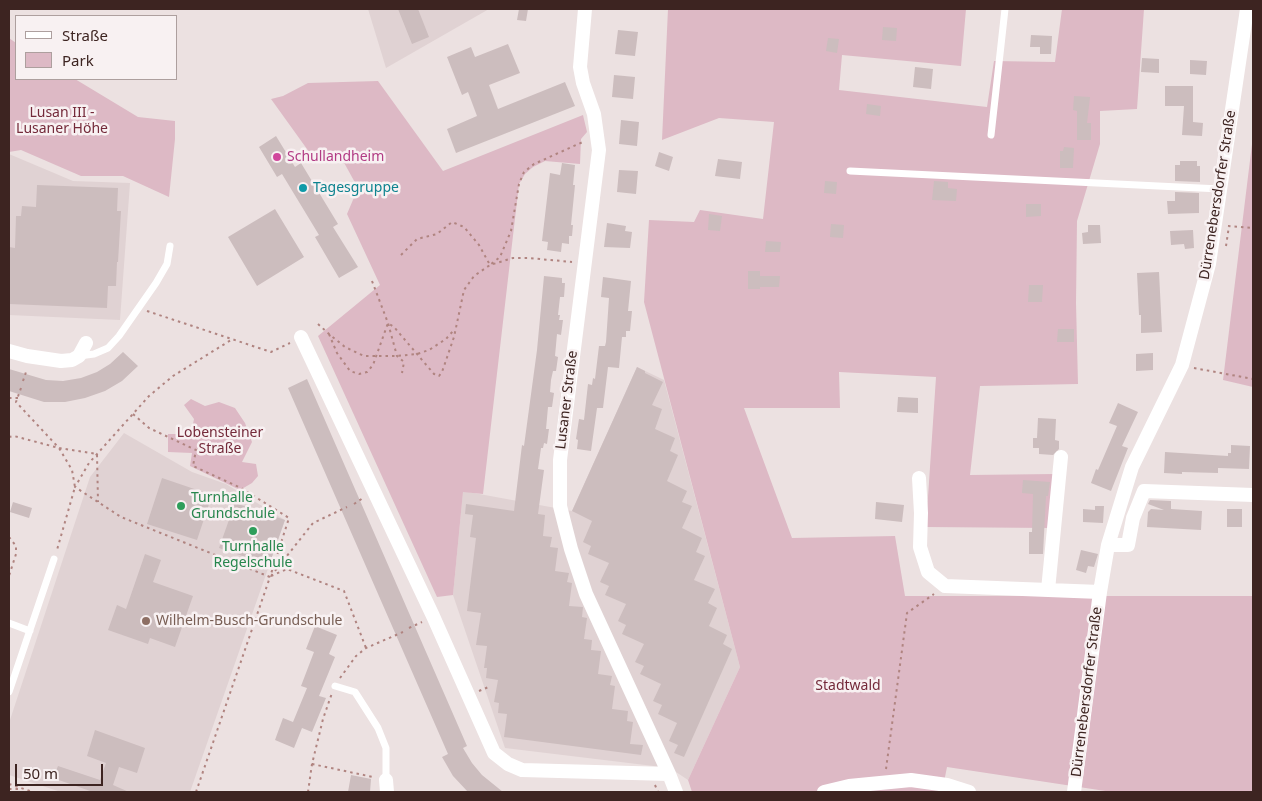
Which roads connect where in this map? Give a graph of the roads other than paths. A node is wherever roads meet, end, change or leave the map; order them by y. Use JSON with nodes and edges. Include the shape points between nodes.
{"nodes":[{"id":1,"x":585,"y":9,"type":"edge"},
{"id":2,"x":1005,"y":9,"type":"edge"},
{"id":3,"x":1247,"y":9,"type":"edge"},
{"id":4,"x":991,"y":135,"type":"dead end"},
{"id":5,"x":850,"y":170,"type":"dead end"},
{"id":6,"x":1220,"y":190,"type":"junction"},
{"id":7,"x":170,"y":246,"type":"dead end"},
{"id":8,"x":302,"y":337,"type":"road end"},
{"id":9,"x":86,"y":343,"type":"dead end"},
{"id":10,"x":9,"y":351,"type":"edge"},
{"id":11,"x":79,"y":356,"type":"junction"},
{"id":12,"x":1061,"y":457,"type":"dead end"},
{"id":13,"x":919,"y":478,"type":"dead end"},
{"id":14,"x":1253,"y":495,"type":"edge"},
{"id":15,"x":1108,"y":545,"type":"junction"},
{"id":16,"x":54,"y":560,"type":"road end"},
{"id":17,"x":1048,"y":590,"type":"junction"},
{"id":18,"x":1100,"y":592,"type":"junction"},
{"id":19,"x":9,"y":622,"type":"edge"},
{"id":20,"x":30,"y":631,"type":"junction"},
{"id":21,"x":335,"y":686,"type":"road end"},
{"id":22,"x":9,"y":692,"type":"edge"},
{"id":23,"x":669,"y":774,"type":"junction"},
{"id":24,"x":386,"y":786,"type":"edge"},
{"id":25,"x":676,"y":792,"type":"edge"},
{"id":26,"x":824,"y":792,"type":"edge"},
{"id":27,"x":969,"y":792,"type":"edge"},
{"id":28,"x":1074,"y":792,"type":"edge"}],
"edges":[{"from":1,"to":23,"type":"street","name":"Lusaner Straße","via":[[580,67],[594,114],[598,150],[560,460],[560,506],[586,594]]},
{"from":2,"to":4,"type":"lane"},
{"from":3,"to":6,"type":"street","name":"Dürrenebersdorfer Straße"},
{"from":5,"to":6,"type":"lane"},
{"from":6,"to":15,"type":"street","name":"Dürrenebersdorfer Straße","via":[[1209,264],[1182,365],[1132,466]]},
{"from":7,"to":11,"type":"lane","via":[[167,264],[119,336],[108,348]]},
{"from":8,"to":23,"type":"street","via":[[494,753],[522,770]]},
{"from":9,"to":11,"type":"street"},
{"from":10,"to":11,"type":"street","via":[[61,361]]},
{"from":12,"to":17,"type":"street"},
{"from":13,"to":17,"type":"street","name":"Dürrenebersdorfer Straße","via":[[920,547],[928,572],[945,586]]},
{"from":14,"to":15,"type":"street","via":[[1144,491],[1133,518],[1128,545]]},
{"from":15,"to":18,"type":"street","name":"Dürrenebersdorfer Straße"},
{"from":16,"to":20,"type":"lane"},
{"from":17,"to":18,"type":"street","name":"Dürrenebersdorfer Straße"},
{"from":18,"to":28,"type":"street","name":"Dürrenebersdorfer Straße"},
{"from":19,"to":20,"type":"lane"},
{"from":20,"to":22,"type":"lane"},
{"from":21,"to":24,"type":"lane","via":[[355,692],[378,728],[386,748]]},
{"from":23,"to":25,"type":"street"},
{"from":26,"to":27,"type":"street","via":[[911,780]]}]}
